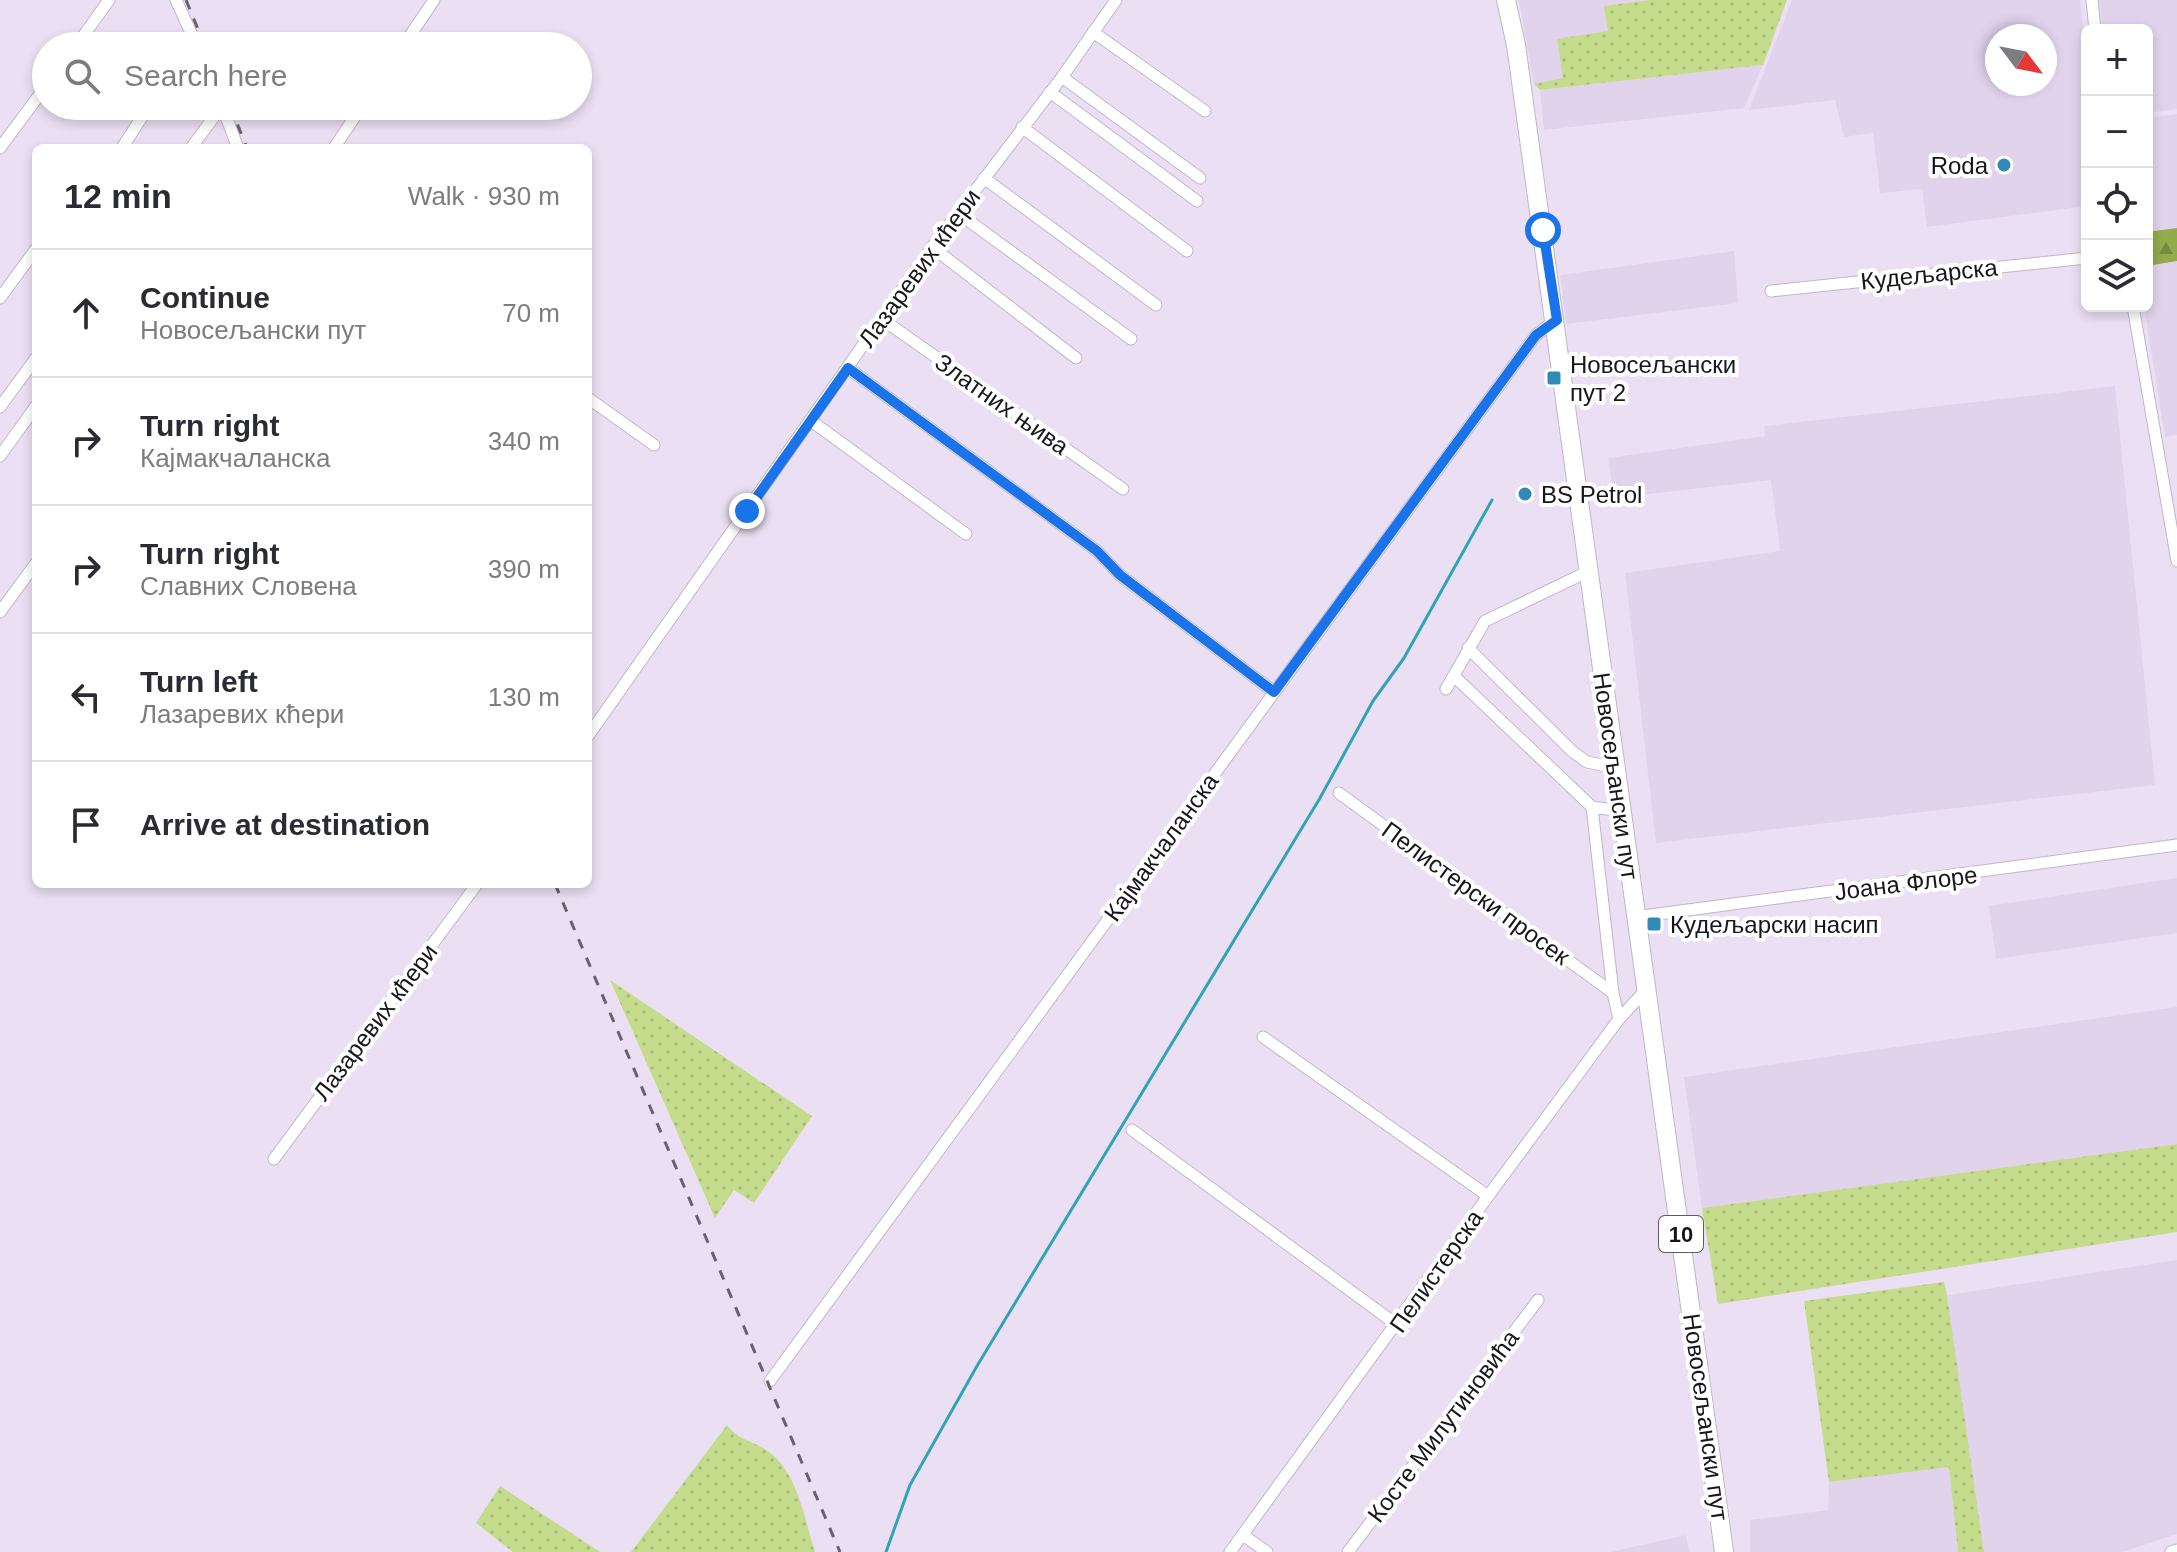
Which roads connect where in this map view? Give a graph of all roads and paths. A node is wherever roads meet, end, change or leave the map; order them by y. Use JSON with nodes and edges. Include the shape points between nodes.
{"nodes":[{"id":1,"x":109,"y":0,"type":"edge"},
{"id":2,"x":176,"y":0,"type":"edge"},
{"id":3,"x":434,"y":0,"type":"edge"},
{"id":4,"x":1116,"y":0,"type":"edge"},
{"id":5,"x":1506,"y":0,"type":"edge"},
{"id":6,"x":2092,"y":0,"type":"edge"},
{"id":7,"x":2094,"y":24,"type":"edge"},
{"id":8,"x":86,"y":32,"type":"edge"},
{"id":9,"x":191,"y":32,"type":"edge"},
{"id":10,"x":412,"y":32,"type":"edge"},
{"id":11,"x":1093,"y":32,"type":"junction"},
{"id":12,"x":1062,"y":77,"type":"junction"},
{"id":13,"x":1050,"y":92,"type":"junction"},
{"id":14,"x":32,"y":105,"type":"edge"},
{"id":15,"x":1205,"y":111,"type":"dead end"},
{"id":16,"x":140,"y":120,"type":"edge"},
{"id":17,"x":212,"y":120,"type":"edge"},
{"id":18,"x":226,"y":120,"type":"edge"},
{"id":19,"x":353,"y":120,"type":"edge"},
{"id":20,"x":1022,"y":127,"type":"junction"},
{"id":21,"x":125,"y":144,"type":"edge"},
{"id":22,"x":194,"y":144,"type":"edge"},
{"id":23,"x":232,"y":144,"type":"edge"},
{"id":24,"x":337,"y":144,"type":"edge"},
{"id":25,"x":0,"y":148,"type":"edge"},
{"id":26,"x":984,"y":178,"type":"junction"},
{"id":27,"x":1200,"y":178,"type":"dead end"},
{"id":28,"x":1197,"y":201,"type":"dead end"},
{"id":29,"x":958,"y":213,"type":"junction"},
{"id":30,"x":932,"y":247,"type":"junction"},
{"id":31,"x":1187,"y":251,"type":"dead end"},
{"id":32,"x":32,"y":254,"type":"edge"},
{"id":33,"x":2081,"y":259,"type":"edge"},
{"id":34,"x":1771,"y":291,"type":"dead end"},
{"id":35,"x":0,"y":298,"type":"edge"},
{"id":36,"x":1156,"y":305,"type":"dead end"},
{"id":37,"x":2134,"y":312,"type":"edge"},
{"id":38,"x":882,"y":319,"type":"junction"},
{"id":39,"x":1557,"y":320,"type":"junction"},
{"id":40,"x":1131,"y":339,"type":"dead end"},
{"id":41,"x":1076,"y":358,"type":"dead end"},
{"id":42,"x":32,"y":363,"type":"edge"},
{"id":43,"x":848,"y":368,"type":"junction"},
{"id":44,"x":592,"y":401,"type":"edge"},
{"id":45,"x":0,"y":407,"type":"edge"},
{"id":46,"x":32,"y":412,"type":"edge"},
{"id":47,"x":810,"y":420,"type":"junction"},
{"id":48,"x":654,"y":445,"type":"dead end"},
{"id":49,"x":0,"y":456,"type":"edge"},
{"id":50,"x":1123,"y":489,"type":"dead end"},
{"id":51,"x":966,"y":534,"type":"dead end"},
{"id":52,"x":2177,"y":561,"type":"edge"},
{"id":53,"x":32,"y":568,"type":"edge"},
{"id":54,"x":1587,"y":572,"type":"junction"},
{"id":55,"x":0,"y":612,"type":"edge"},
{"id":56,"x":1468,"y":648,"type":"junction"},
{"id":57,"x":1454,"y":676,"type":"junction"},
{"id":58,"x":1446,"y":689,"type":"dead end"},
{"id":59,"x":1274,"y":692,"type":"junction"},
{"id":60,"x":592,"y":730,"type":"edge"},
{"id":61,"x":1616,"y":768,"type":"junction"},
{"id":62,"x":1339,"y":793,"type":"dead end"},
{"id":63,"x":1592,"y":807,"type":"junction"},
{"id":64,"x":1622,"y":811,"type":"junction"},
{"id":65,"x":2177,"y":845,"type":"edge"},
{"id":66,"x":474,"y":888,"type":"edge"},
{"id":67,"x":1635,"y":917,"type":"junction"},
{"id":68,"x":1644,"y":992,"type":"junction"},
{"id":69,"x":1613,"y":993,"type":"junction"},
{"id":70,"x":1619,"y":1019,"type":"junction"},
{"id":71,"x":1263,"y":1037,"type":"dead end"},
{"id":72,"x":1132,"y":1130,"type":"dead end"},
{"id":73,"x":274,"y":1159,"type":"dead end"},
{"id":74,"x":1488,"y":1196,"type":"junction"},
{"id":75,"x":1538,"y":1300,"type":"dead end"},
{"id":76,"x":1397,"y":1325,"type":"junction"},
{"id":77,"x":770,"y":1381,"type":"dead end"},
{"id":78,"x":1243,"y":1535,"type":"junction"},
{"id":79,"x":1230,"y":1552,"type":"edge"},
{"id":80,"x":1267,"y":1552,"type":"edge"},
{"id":81,"x":1348,"y":1552,"type":"edge"},
{"id":82,"x":1724,"y":1552,"type":"edge"}],
"edges":[{"from":1,"to":8,"type":"street"},
{"from":2,"to":9,"type":"street"},
{"from":3,"to":10,"type":"street"},
{"from":4,"to":11,"type":"street","name":"Лазаревих кћери"},
{"from":5,"to":39,"type":"main road","name":"Новосељански пут","number":"10"},
{"from":6,"to":7,"type":"street"},
{"from":11,"to":12,"type":"street","name":"Лазаревих кћери"},
{"from":11,"to":15,"type":"street"},
{"from":12,"to":13,"type":"street","name":"Лазаревих кћери"},
{"from":12,"to":27,"type":"street"},
{"from":13,"to":20,"type":"street","name":"Лазаревих кћери"},
{"from":13,"to":28,"type":"street"},
{"from":14,"to":25,"type":"street"},
{"from":16,"to":21,"type":"street"},
{"from":17,"to":22,"type":"street"},
{"from":18,"to":23,"type":"street"},
{"from":19,"to":24,"type":"street"},
{"from":20,"to":26,"type":"street","name":"Лазаревих кћери"},
{"from":20,"to":31,"type":"street"},
{"from":26,"to":29,"type":"street","name":"Лазаревих кћери"},
{"from":26,"to":36,"type":"street"},
{"from":29,"to":30,"type":"street","name":"Лазаревих кћери"},
{"from":29,"to":40,"type":"street"},
{"from":30,"to":38,"type":"street","name":"Лазаревих кћери"},
{"from":30,"to":41,"type":"street"},
{"from":32,"to":35,"type":"street"},
{"from":33,"to":34,"type":"street","name":"Кудељарска"},
{"from":37,"to":52,"type":"street"},
{"from":38,"to":43,"type":"street","name":"Лазаревих кћери"},
{"from":38,"to":50,"type":"street","name":"Златних њива"},
{"from":39,"to":54,"type":"main road","name":"Новосељански пут","number":"10"},
{"from":39,"to":59,"type":"street","name":"Кајмакчаланска","via":[[1536,335]]},
{"from":42,"to":45,"type":"street"},
{"from":43,"to":47,"type":"street","name":"Лазаревих кћери"},
{"from":43,"to":59,"type":"street","via":[[1097,551],[1120,575]]},
{"from":44,"to":48,"type":"street"},
{"from":46,"to":49,"type":"street"},
{"from":47,"to":51,"type":"street"},
{"from":47,"to":60,"type":"street","name":"Лазаревих кћери"},
{"from":53,"to":55,"type":"street"},
{"from":54,"to":56,"type":"street","via":[[1488,619]]},
{"from":54,"to":61,"type":"main road","name":"Новосељански пут","number":"10"},
{"from":56,"to":57,"type":"street"},
{"from":56,"to":61,"type":"street","via":[[1573,752],[1587,762]]},
{"from":57,"to":58,"type":"street"},
{"from":57,"to":63,"type":"street"},
{"from":59,"to":77,"type":"street","name":"Кајмакчаланска"},
{"from":61,"to":64,"type":"main road","name":"Новосељански пут","number":"10"},
{"from":62,"to":69,"type":"street","name":"Пелистерски просек"},
{"from":63,"to":64,"type":"street"},
{"from":63,"to":69,"type":"street"},
{"from":64,"to":67,"type":"main road","name":"Новосељански пут","number":"10"},
{"from":65,"to":67,"type":"street","name":"Јоана Флоре"},
{"from":66,"to":73,"type":"street","name":"Лазаревих кћери"},
{"from":67,"to":68,"type":"main road","name":"Новосељански пут","number":"10"},
{"from":68,"to":70,"type":"street","name":"Пелистерска"},
{"from":68,"to":82,"type":"main road","name":"Новосељански пут","number":"10"},
{"from":69,"to":70,"type":"street"},
{"from":70,"to":74,"type":"street","name":"Пелистерска"},
{"from":71,"to":74,"type":"street"},
{"from":72,"to":76,"type":"street"},
{"from":74,"to":76,"type":"street","name":"Пелистерска"},
{"from":75,"to":81,"type":"street","name":"Косте Милутиновића"},
{"from":76,"to":78,"type":"street","name":"Пелистерска"},
{"from":78,"to":79,"type":"street","name":"Пелистерска"},
{"from":78,"to":80,"type":"street"}]}
